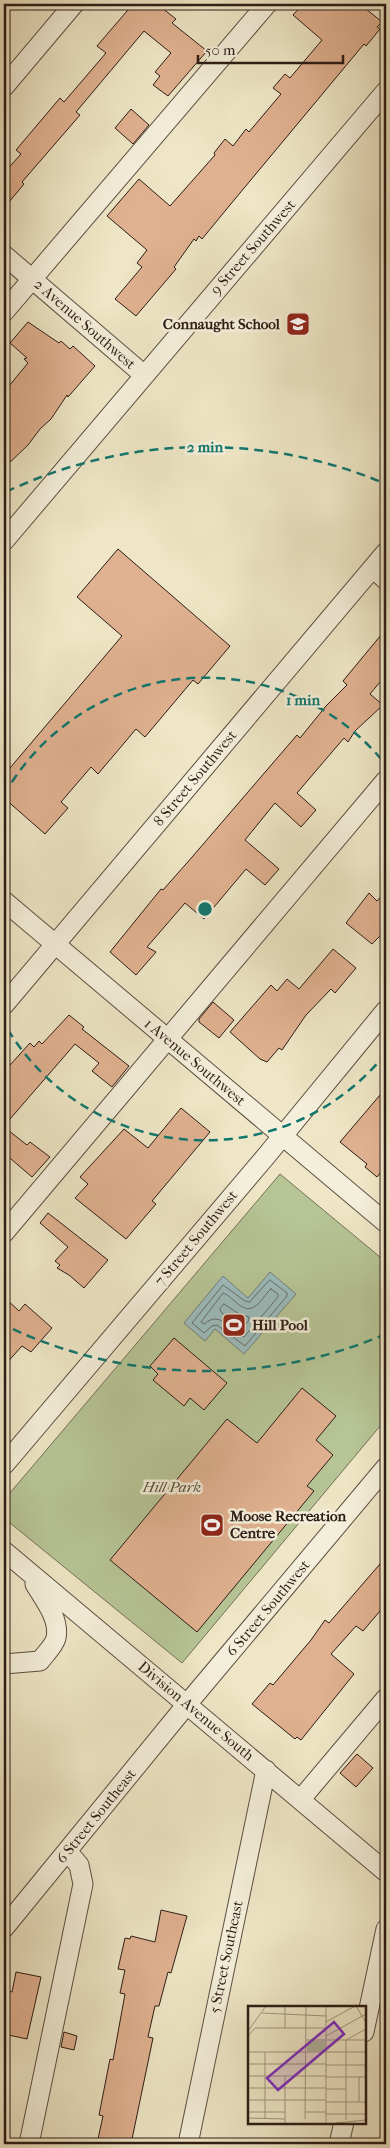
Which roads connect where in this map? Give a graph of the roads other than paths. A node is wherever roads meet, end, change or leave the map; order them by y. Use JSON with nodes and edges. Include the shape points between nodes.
{"nodes":[{"id":1,"x":74,"y":4,"type":"edge"},
{"id":2,"x":268,"y":4,"type":"edge"},
{"id":3,"x":4,"y":87,"type":"edge"},
{"id":4,"x":386,"y":92,"type":"edge"},
{"id":5,"x":4,"y":254,"type":"edge"},
{"id":6,"x":32,"y":279,"type":"junction"},
{"id":7,"x":4,"y":312,"type":"edge"},
{"id":8,"x":144,"y":375,"type":"junction"},
{"id":9,"x":4,"y":541,"type":"edge"},
{"id":10,"x":386,"y":552,"type":"edge"},
{"id":11,"x":380,"y":574,"type":"edge"},
{"id":12,"x":386,"y":780,"type":"edge"},
{"id":13,"x":4,"y":901,"type":"edge"},
{"id":14,"x":55,"y":944,"type":"junction"},
{"id":15,"x":4,"y":1005,"type":"edge"},
{"id":16,"x":386,"y":1010,"type":"edge"},
{"id":17,"x":167,"y":1038,"type":"junction"},
{"id":18,"x":283,"y":1136,"type":"junction"},
{"id":19,"x":386,"y":1223,"type":"edge"},
{"id":20,"x":4,"y":1233,"type":"edge"},
{"id":21,"x":4,"y":1465,"type":"edge"},
{"id":22,"x":386,"y":1468,"type":"edge"},
{"id":23,"x":4,"y":1551,"type":"edge"},
{"id":24,"x":28,"y":1572,"type":"junction"},
{"id":25,"x":4,"y":1664,"type":"edge"},
{"id":26,"x":386,"y":1698,"type":"edge"},
{"id":27,"x":188,"y":1704,"type":"junction"},
{"id":28,"x":266,"y":1770,"type":"junction"},
{"id":29,"x":301,"y":1799,"type":"junction"},
{"id":30,"x":68,"y":1851,"type":"junction"},
{"id":31,"x":386,"y":1872,"type":"edge"},
{"id":32,"x":6,"y":1921,"type":"edge"},
{"id":33,"x":386,"y":1929,"type":"edge"},
{"id":34,"x":365,"y":2027,"type":"edge"},
{"id":35,"x":344,"y":2123,"type":"edge"},
{"id":36,"x":29,"y":2144,"type":"edge"},
{"id":37,"x":188,"y":2144,"type":"edge"},
{"id":38,"x":339,"y":2144,"type":"edge"}],
"edges":[{"from":1,"to":3,"type":"street"},
{"from":2,"to":6,"type":"street"},
{"from":4,"to":8,"type":"street","name":"9 Street Southwest"},
{"from":5,"to":6,"type":"street","name":"2 Avenue Southwest"},
{"from":6,"to":7,"type":"street"},
{"from":6,"to":8,"type":"street","name":"2 Avenue Southwest"},
{"from":8,"to":9,"type":"street","name":"9 Street Southwest"},
{"from":10,"to":11,"type":"street","name":"8 Street Southwest"},
{"from":11,"to":14,"type":"street","name":"8 Street Southwest"},
{"from":12,"to":17,"type":"street"},
{"from":13,"to":14,"type":"street","name":"1 Avenue Southwest"},
{"from":14,"to":15,"type":"street","name":"8 Street Southwest"},
{"from":14,"to":17,"type":"street","name":"1 Avenue Southwest"},
{"from":16,"to":18,"type":"street","name":"7 Street Southwest"},
{"from":17,"to":18,"type":"street","name":"1 Avenue Southwest"},
{"from":17,"to":20,"type":"street"},
{"from":18,"to":19,"type":"street","name":"1 Avenue Southwest"},
{"from":18,"to":21,"type":"street","name":"7 Street Southwest"},
{"from":22,"to":27,"type":"street","name":"6 Street Southwest"},
{"from":23,"to":24,"type":"street","name":"Division Avenue South"},
{"from":24,"to":25,"type":"street","via":[[50,1610],[56,1638],[40,1661]]},
{"from":24,"to":27,"type":"street","name":"Division Avenue South"},
{"from":26,"to":29,"type":"street"},
{"from":27,"to":28,"type":"street","name":"Division Avenue South"},
{"from":27,"to":30,"type":"street","name":"6 Street Southeast"},
{"from":28,"to":29,"type":"street","name":"Division Avenue South"},
{"from":28,"to":37,"type":"street","name":"5 Street Southeast"},
{"from":29,"to":31,"type":"street","name":"Division Avenue South"},
{"from":30,"to":32,"type":"street","name":"6 Street Southeast"},
{"from":30,"to":36,"type":"street","via":[[79,1865],[83,1884]]},
{"from":33,"to":34,"type":"street"},
{"from":35,"to":38,"type":"street"}]}
